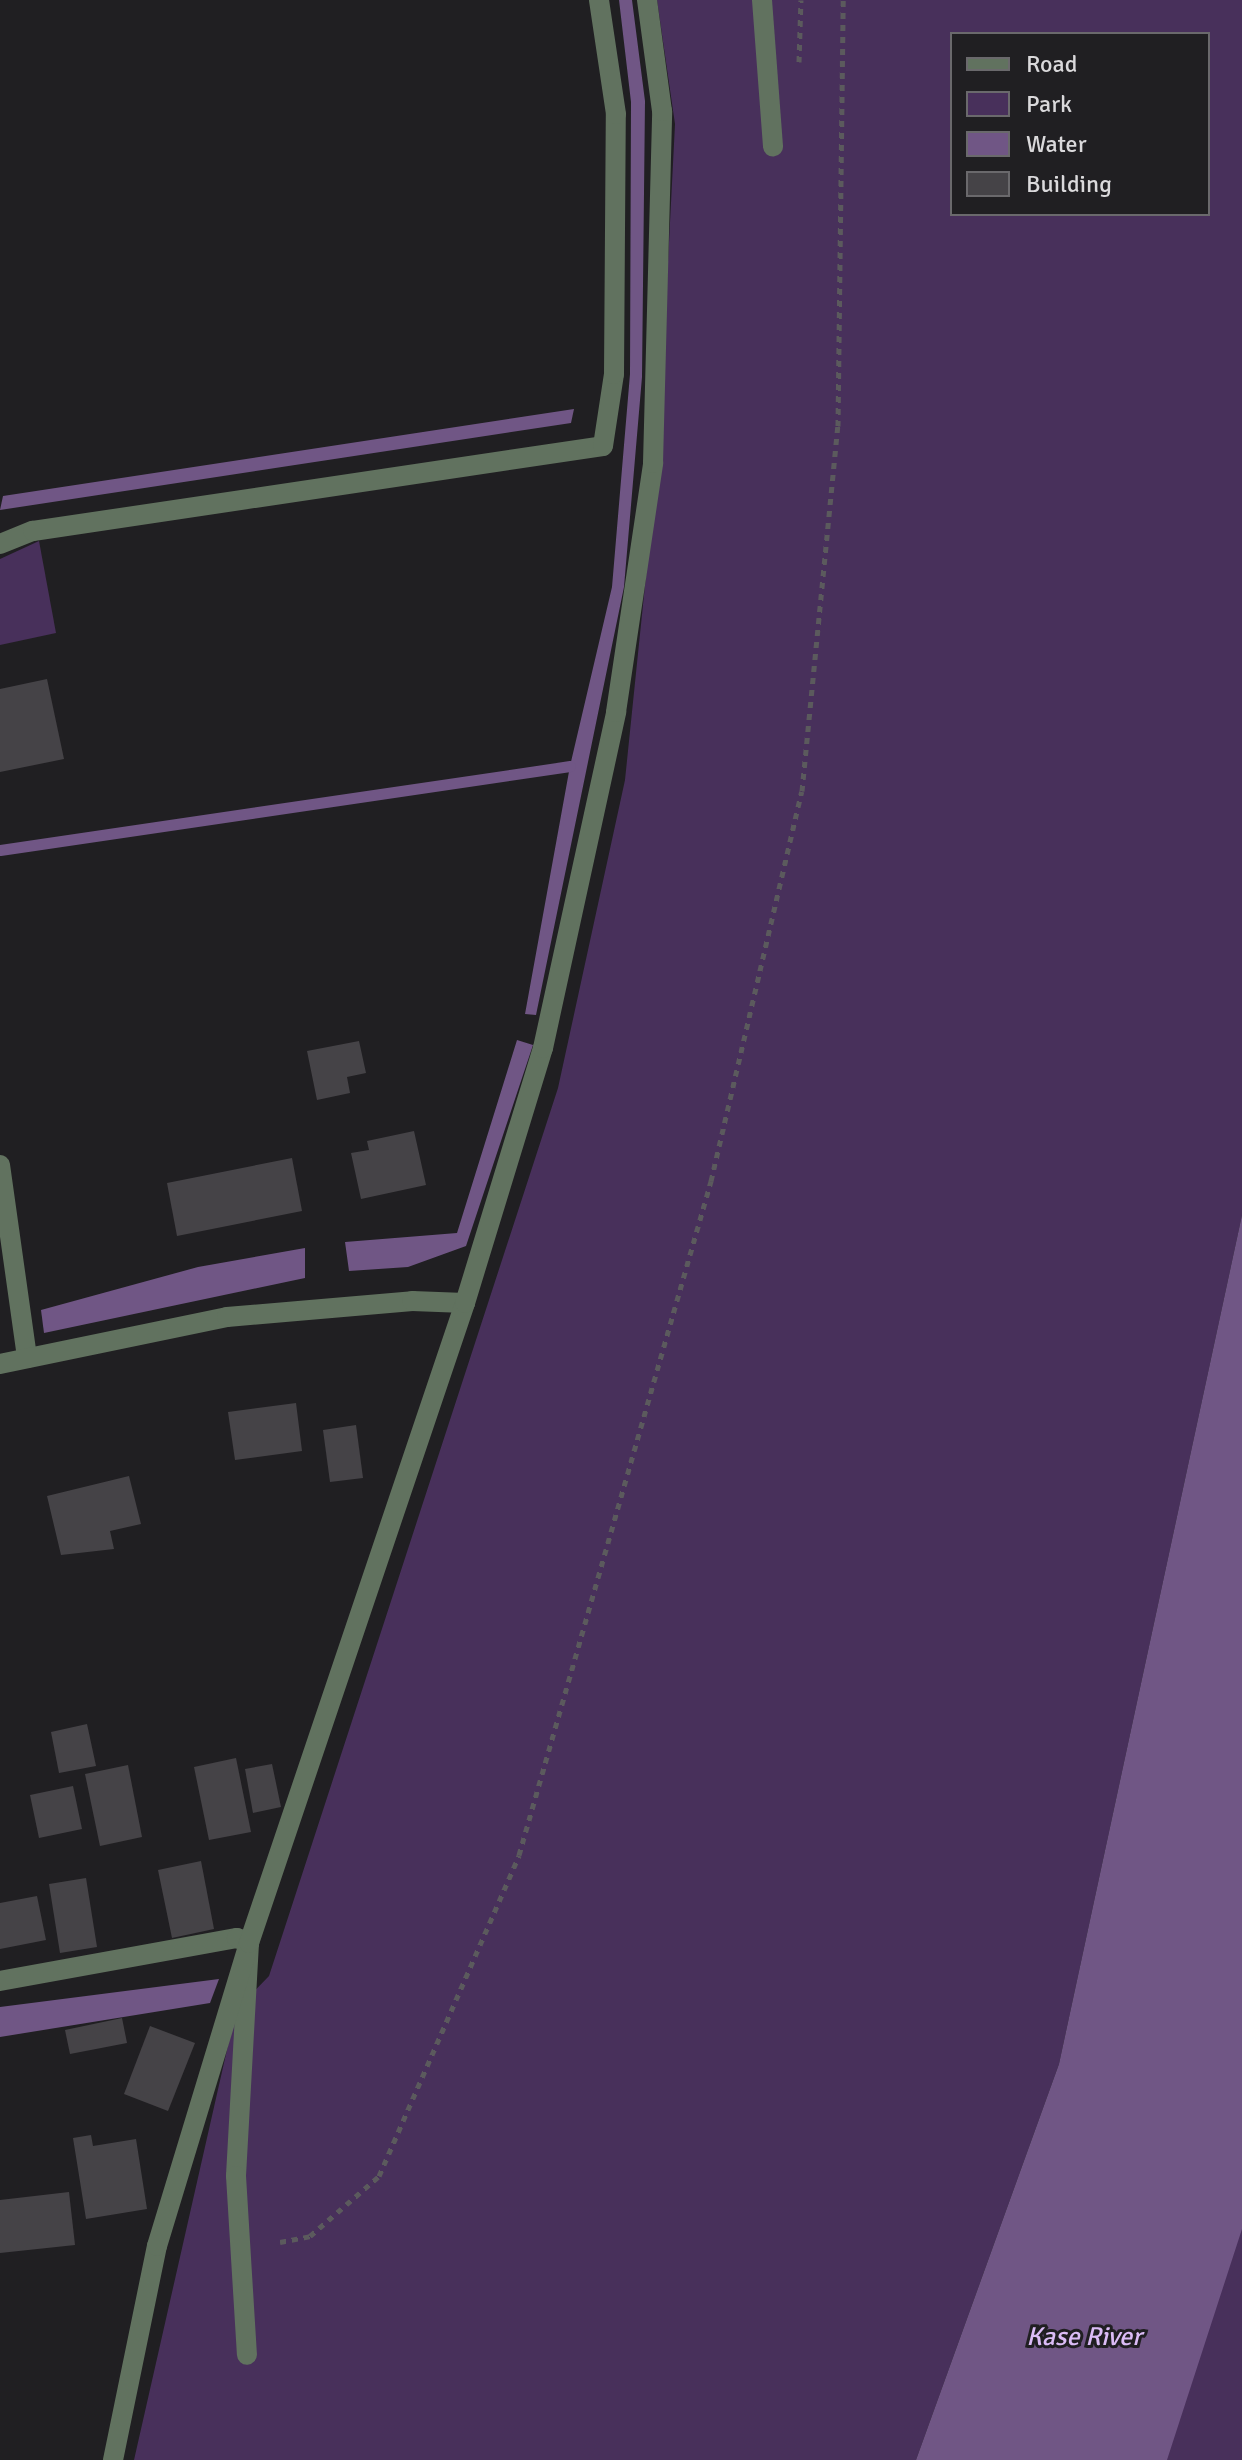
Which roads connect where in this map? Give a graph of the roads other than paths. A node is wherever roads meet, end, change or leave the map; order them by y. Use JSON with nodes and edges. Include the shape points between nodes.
{"nodes":[{"id":1,"x":599,"y":0,"type":"edge"},
{"id":2,"x":647,"y":0,"type":"edge"},
{"id":3,"x":762,"y":0,"type":"edge"},
{"id":4,"x":773,"y":147,"type":"dead end"},
{"id":5,"x":0,"y":544,"type":"edge"},
{"id":6,"x":0,"y":1165,"type":"edge"},
{"id":7,"x":465,"y":1303,"type":"junction"},
{"id":8,"x":27,"y":1358,"type":"junction"},
{"id":9,"x":0,"y":1364,"type":"edge"},
{"id":10,"x":249,"y":1943,"type":"junction"},
{"id":11,"x":0,"y":1981,"type":"edge"},
{"id":12,"x":247,"y":2355,"type":"dead end"},
{"id":13,"x":113,"y":2460,"type":"edge"}],
"edges":[{"from":1,"to":5,"type":"street","via":[[616,114],[614,374],[603,446],[33,531]]},
{"from":2,"to":7,"type":"street","via":[[662,111],[653,463],[616,712],[543,1048]]},
{"from":3,"to":4,"type":"street"},
{"from":6,"to":8,"type":"street"},
{"from":7,"to":8,"type":"street","via":[[412,1301],[227,1317]]},
{"from":7,"to":10,"type":"street"},
{"from":8,"to":9,"type":"street"},
{"from":10,"to":11,"type":"street","via":[[237,1938]]},
{"from":10,"to":12,"type":"street","via":[[236,2176]]},
{"from":10,"to":13,"type":"street","via":[[157,2246]]}]}
